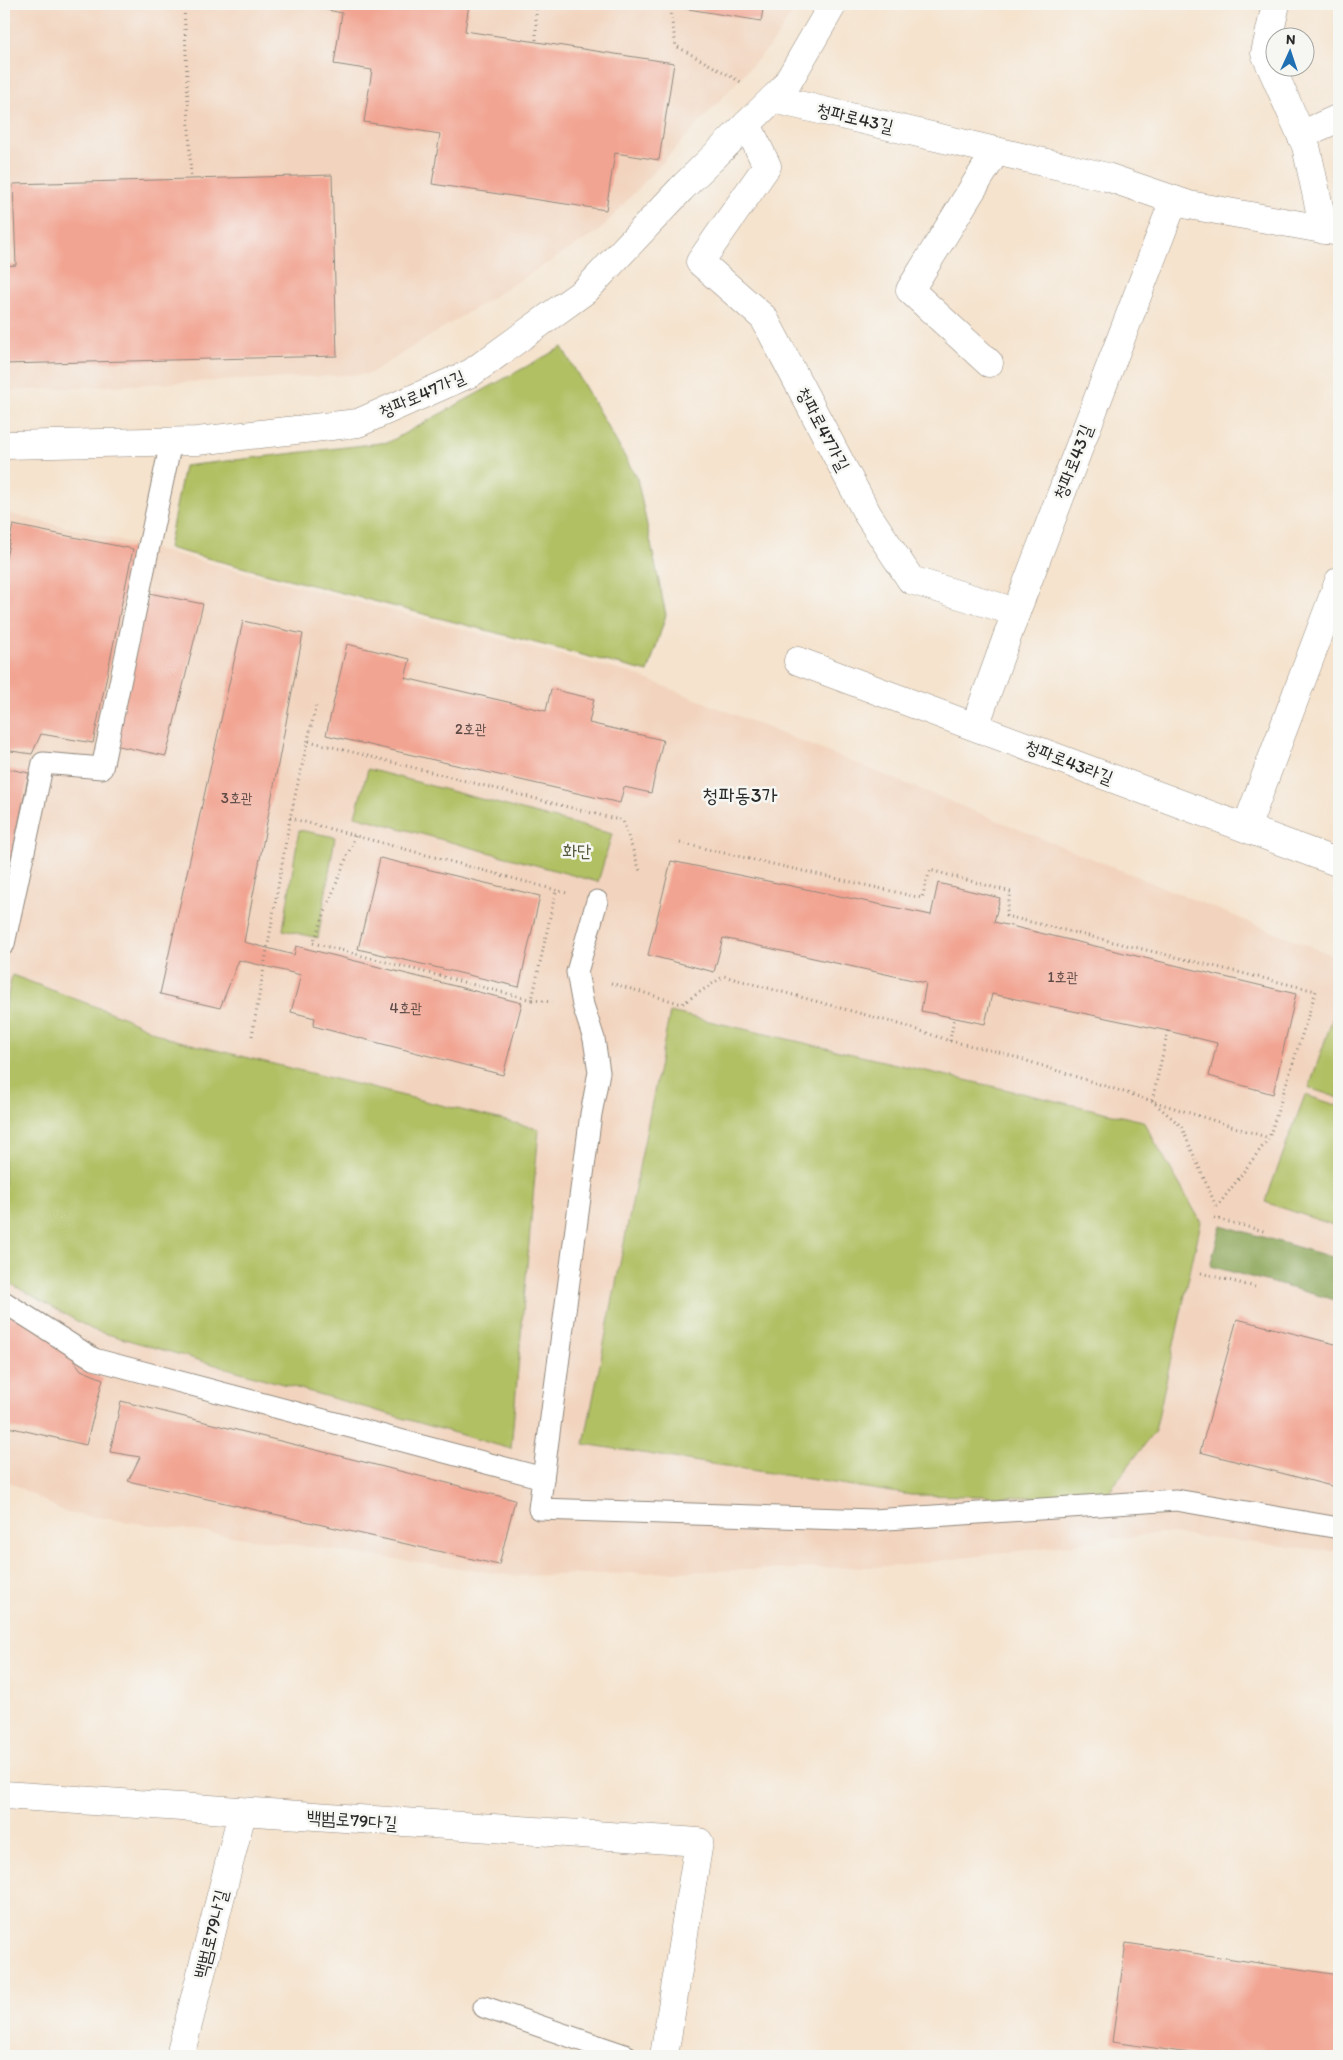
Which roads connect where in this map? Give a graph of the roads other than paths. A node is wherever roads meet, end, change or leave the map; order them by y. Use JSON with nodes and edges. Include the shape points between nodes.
{"nodes":[{"id":1,"x":832,"y":4,"type":"edge"},
{"id":2,"x":1276,"y":4,"type":"edge"},
{"id":3,"x":773,"y":99,"type":"junction"},
{"id":4,"x":1339,"y":118,"type":"edge"},
{"id":5,"x":747,"y":124,"type":"junction"},
{"id":6,"x":1301,"y":135,"type":"junction"},
{"id":7,"x":996,"y":151,"type":"junction"},
{"id":8,"x":1174,"y":200,"type":"junction"},
{"id":9,"x":1332,"y":231,"type":"edge"},
{"id":10,"x":989,"y":364,"type":"dead end"},
{"id":11,"x":171,"y":442,"type":"junction"},
{"id":12,"x":4,"y":445,"type":"edge"},
{"id":13,"x":1339,"y":581,"type":"edge"},
{"id":14,"x":1016,"y":612,"type":"junction"},
{"id":15,"x":798,"y":661,"type":"dead end"},
{"id":16,"x":975,"y":726,"type":"junction"},
{"id":17,"x":1246,"y":828,"type":"junction"},
{"id":18,"x":1339,"y":864,"type":"edge"},
{"id":19,"x":597,"y":902,"type":"road end"},
{"id":20,"x":4,"y":944,"type":"edge"},
{"id":21,"x":4,"y":1302,"type":"edge"},
{"id":22,"x":543,"y":1478,"type":"junction"},
{"id":23,"x":1339,"y":1528,"type":"edge"},
{"id":24,"x":4,"y":1795,"type":"edge"},
{"id":25,"x":242,"y":1813,"type":"junction"},
{"id":26,"x":484,"y":2007,"type":"dead end"},
{"id":27,"x":180,"y":2056,"type":"edge"},
{"id":28,"x":628,"y":2056,"type":"edge"},
{"id":29,"x":664,"y":2056,"type":"edge"}],
"edges":[{"from":1,"to":3,"type":"street","name":"청파로47가길","via":[[785,87]]},
{"from":2,"to":6,"type":"street","via":[[1265,53]]},
{"from":3,"to":5,"type":"street","name":"청파로47가길"},
{"from":3,"to":7,"type":"street","name":"청파로43길"},
{"from":4,"to":6,"type":"street"},
{"from":5,"to":11,"type":"street","name":"청파로47가길","via":[[586,290],[471,373],[358,423]]},
{"from":5,"to":14,"type":"street","name":"청파로47가길","via":[[767,166],[700,262],[764,318],[868,515],[910,580]]},
{"from":6,"to":9,"type":"street"},
{"from":7,"to":8,"type":"street","name":"청파로43길","via":[[1107,177]]},
{"from":7,"to":10,"type":"street","via":[[910,290]]},
{"from":8,"to":9,"type":"street","name":"청파로43길"},
{"from":8,"to":14,"type":"street","name":"청파로43길"},
{"from":11,"to":12,"type":"street","name":"청파로47가길"},
{"from":11,"to":20,"type":"lane","via":[[102,768],[43,763]]},
{"from":13,"to":17,"type":"street"},
{"from":14,"to":16,"type":"street","name":"청파로43길"},
{"from":15,"to":16,"type":"street","name":"청파로43라길"},
{"from":16,"to":17,"type":"street","name":"청파로43라길"},
{"from":17,"to":18,"type":"street","name":"청파로43라길"},
{"from":19,"to":22,"type":"lane","via":[[577,972],[600,1072],[591,1114]]},
{"from":21,"to":22,"type":"lane","via":[[94,1359]]},
{"from":22,"to":23,"type":"lane","via":[[538,1508],[873,1520],[1176,1500]]},
{"from":24,"to":25,"type":"street","name":"백범로79다길"},
{"from":25,"to":27,"type":"street","name":"백범로79나길"},
{"from":25,"to":29,"type":"street","name":"백범로79다길","via":[[699,1842]]},
{"from":26,"to":28,"type":"lane"}]}
